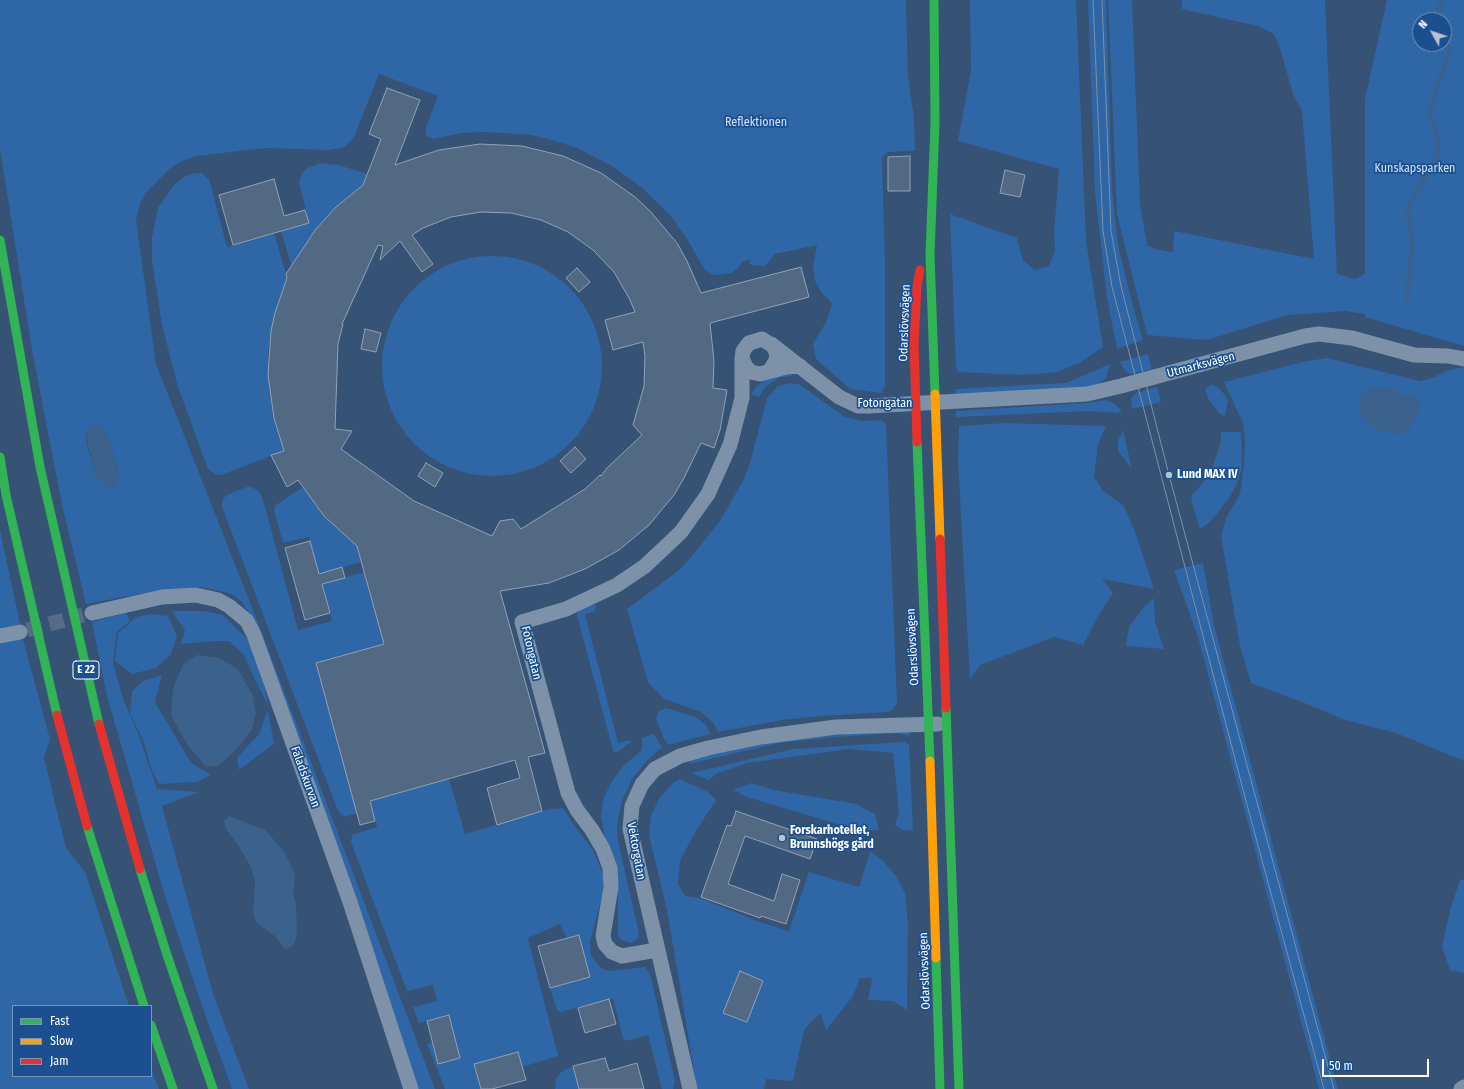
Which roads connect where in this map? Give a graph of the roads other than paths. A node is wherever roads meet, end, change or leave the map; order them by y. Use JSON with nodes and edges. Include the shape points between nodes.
{"nodes":[{"id":1,"x":934,"y":0,"type":"edge"},
{"id":2,"x":932,"y":206,"type":"junction"},
{"id":3,"x":0,"y":240,"type":"edge"},
{"id":4,"x":771,"y":344,"type":"junction"},
{"id":5,"x":742,"y":358,"type":"junction"},
{"id":6,"x":1464,"y":359,"type":"edge"},
{"id":7,"x":800,"y":366,"type":"junction"},
{"id":8,"x":767,"y":372,"type":"junction"},
{"id":9,"x":742,"y":398,"type":"junction"},
{"id":10,"x":934,"y":403,"type":"junction"},
{"id":11,"x":917,"y":404,"type":"junction"},
{"id":12,"x":0,"y":457,"type":"edge"},
{"id":13,"x":92,"y":613,"type":"tunnel mouth"},
{"id":14,"x":20,"y":632,"type":"tunnel mouth"},
{"id":15,"x":0,"y":636,"type":"edge"},
{"id":16,"x":929,"y":724,"type":"junction"},
{"id":17,"x":947,"y":724,"type":"junction"},
{"id":18,"x":657,"y":950,"type":"junction"},
{"id":19,"x":144,"y":1005,"type":"edge"},
{"id":20,"x":152,"y":1028,"type":"edge"},
{"id":21,"x":1464,"y":1087,"type":"edge"},
{"id":22,"x":173,"y":1089,"type":"edge"},
{"id":23,"x":213,"y":1089,"type":"edge"},
{"id":24,"x":411,"y":1089,"type":"edge"},
{"id":25,"x":690,"y":1089,"type":"edge"},
{"id":26,"x":940,"y":1089,"type":"edge"},
{"id":27,"x":959,"y":1089,"type":"edge"},
{"id":28,"x":1461,"y":1089,"type":"edge"}],
"edges":[{"from":1,"to":2,"type":"main road","name":"Odarslövsvägen","via":[[936,115]]},
{"from":2,"to":10,"type":"main road","name":"Odarslövsvägen","via":[[930,255]]},
{"from":2,"to":11,"type":"main road","name":"Odarslövsvägen","via":[[917,287],[914,344]]},
{"from":3,"to":23,"type":"main road","number":"E 22","via":[[40,467],[94,706],[125,820],[166,954]]},
{"from":4,"to":5,"type":"street","name":"Fotongatan","via":[[762,340],[752,341],[745,348]]},
{"from":4,"to":7,"type":"street","name":"Fotongatan"},
{"from":4,"to":8,"type":"street","name":"Fotongatan","via":[[777,359]]},
{"from":5,"to":8,"type":"street","via":[[748,370],[757,374]]},
{"from":5,"to":9,"type":"street","name":"Fotongatan"},
{"from":6,"to":10,"type":"street","name":"Utmarksvägen","via":[[1414,355],[1352,338],[1319,334],[1087,394]]},
{"from":7,"to":8,"type":"street"},
{"from":7,"to":11,"type":"street","name":"Fotongatan","via":[[839,397],[852,404]]},
{"from":8,"to":9,"type":"street","name":"Fotongatan","via":[[750,386]]},
{"from":9,"to":18,"type":"street","name":"Fotongatan","via":[[730,445],[719,473],[708,494],[681,532],[649,562],[617,584],[566,609],[522,622],[566,786],[577,810],[599,843],[610,868],[611,887],[605,944],[612,952],[622,956]]},
{"from":10,"to":11,"type":"street","name":"Fotongatan"},
{"from":10,"to":17,"type":"main road","name":"Odarslövsvägen"},
{"from":11,"to":16,"type":"main road","name":"Odarslövsvägen"},
{"from":12,"to":19,"type":"main road","via":[[6,495],[58,720],[89,833]]},
{"from":13,"to":24,"type":"street","name":"Fäladskurvan","via":[[162,597],[196,595],[218,600],[247,621],[350,902]]},
{"from":14,"to":15,"type":"street"},
{"from":16,"to":17,"type":"street","name":"Vektorgatan"},
{"from":16,"to":18,"type":"street","name":"Vektorgatan","via":[[836,727],[761,737],[694,752],[655,769],[638,791],[630,821],[633,846]]},
{"from":16,"to":26,"type":"main road","name":"Odarslövsvägen"},
{"from":17,"to":27,"type":"main road","name":"Odarslövsvägen"},
{"from":18,"to":25,"type":"street","name":"Vektorgatan"},
{"from":20,"to":22,"type":"main road"},
{"from":21,"to":28,"type":"street"}]}
